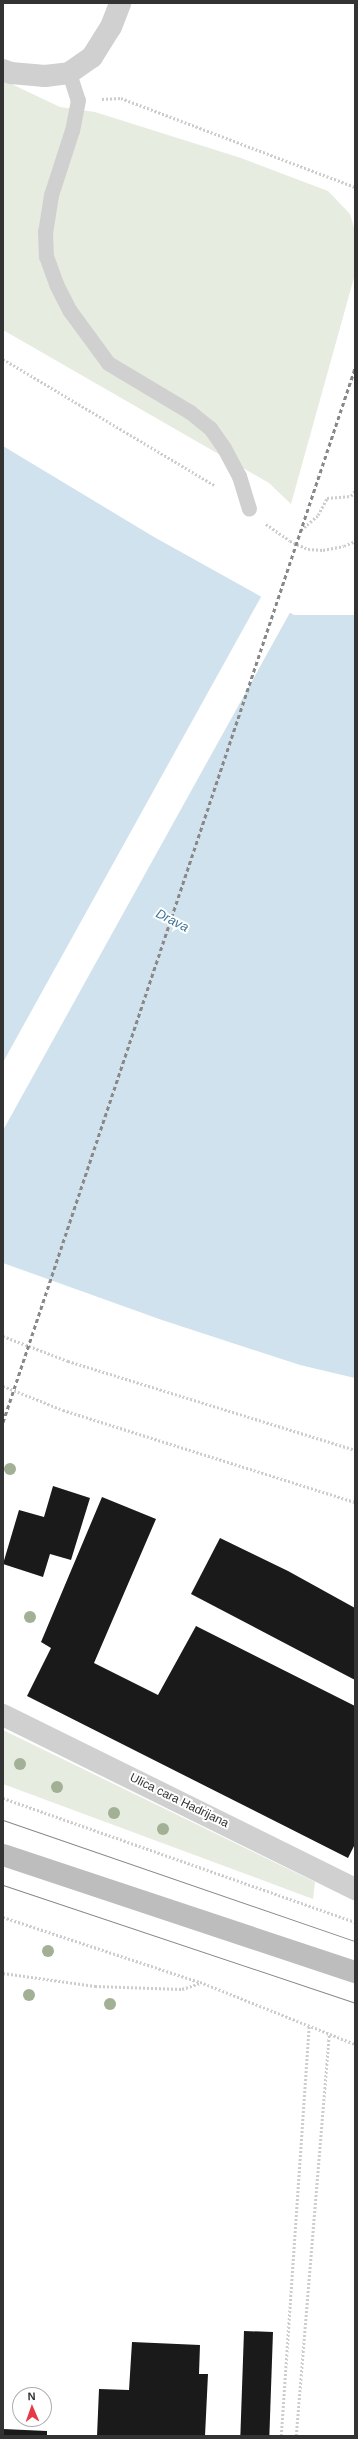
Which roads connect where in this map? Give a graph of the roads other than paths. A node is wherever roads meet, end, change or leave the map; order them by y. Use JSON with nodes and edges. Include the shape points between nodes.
{"nodes":[{"id":1,"x":120,"y":3,"type":"edge"},
{"id":2,"x":3,"y":70,"type":"edge"},
{"id":3,"x":69,"y":73,"type":"junction"},
{"id":4,"x":248,"y":508,"type":"road end"},
{"id":5,"x":3,"y":1715,"type":"edge"},
{"id":6,"x":3,"y":1855,"type":"edge"},
{"id":7,"x":355,"y":1889,"type":"edge"},
{"id":8,"x":355,"y":1972,"type":"edge"}],
"edges":[{"from":1,"to":3,"type":"street","via":[[112,27],[92,57]]},
{"from":2,"to":3,"type":"street","via":[[45,76]]},
{"from":3,"to":4,"type":"lane","via":[[78,100],[72,130],[51,195],[46,230],[46,256],[56,284],[70,311],[108,363],[190,412],[210,428],[239,476]]},
{"from":5,"to":7,"type":"street","name":"Ulica cara Hadrijana"},
{"from":6,"to":8,"type":"main road"}]}
